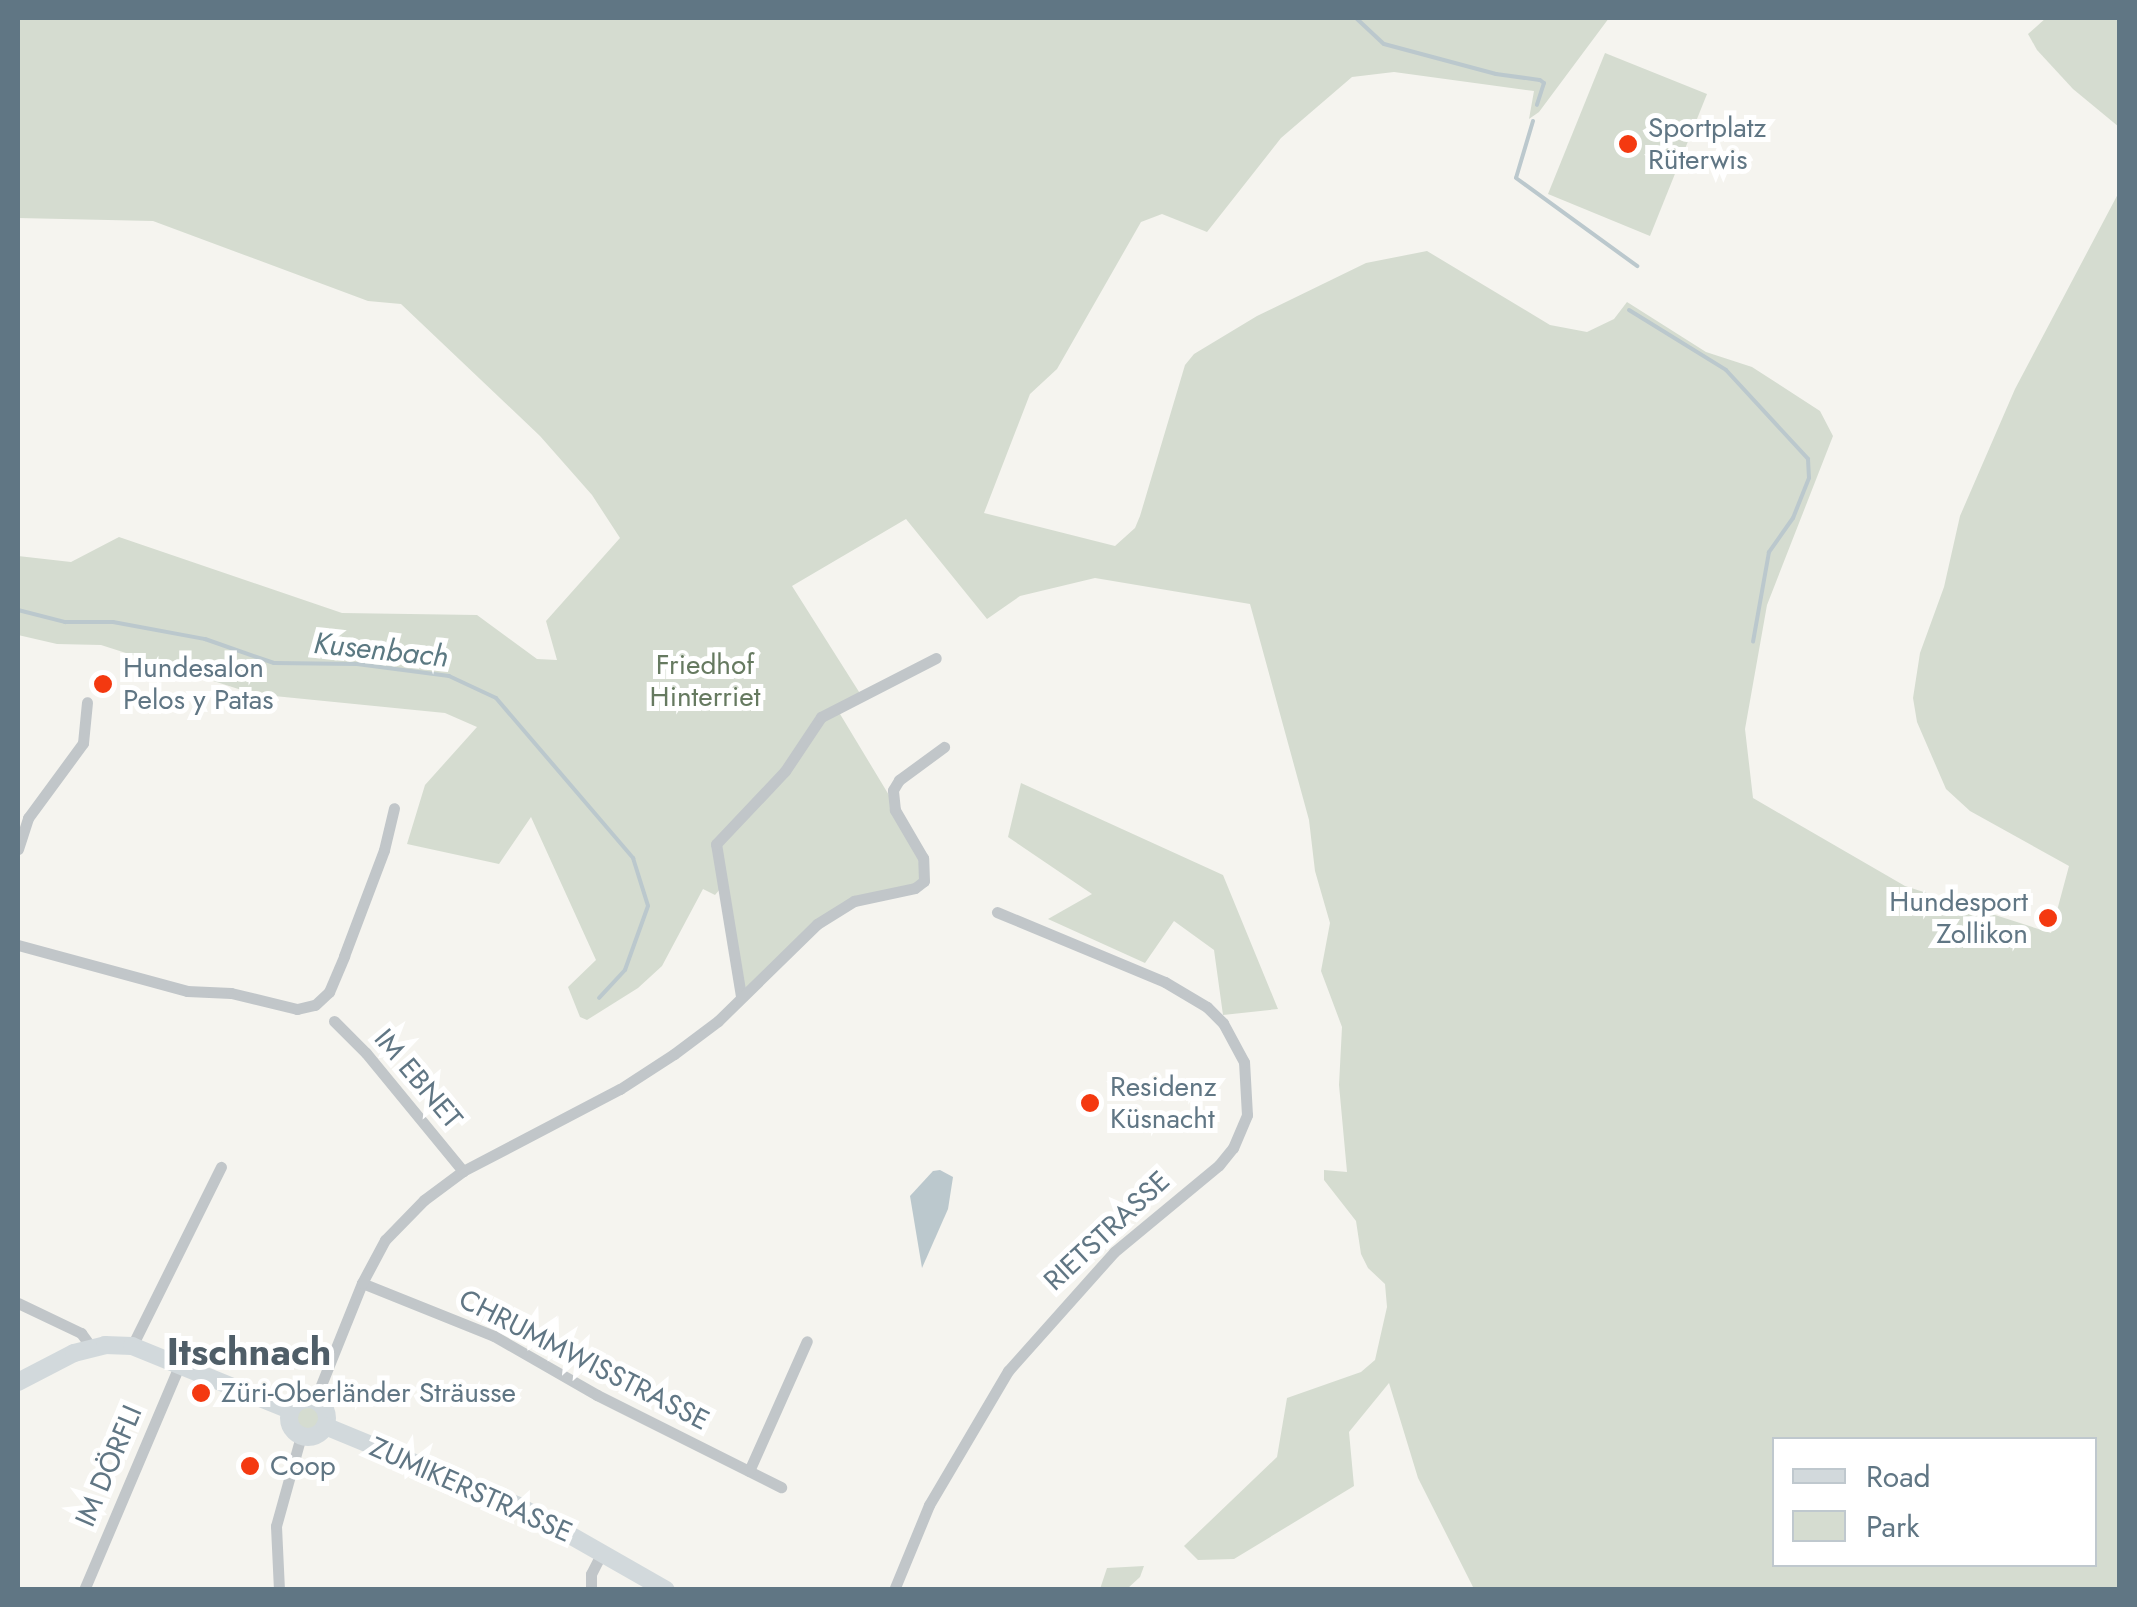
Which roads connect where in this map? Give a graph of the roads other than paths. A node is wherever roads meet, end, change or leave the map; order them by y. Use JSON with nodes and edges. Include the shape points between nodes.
{"nodes":[{"id":1,"x":936,"y":658,"type":"dead end"},
{"id":2,"x":87,"y":702,"type":"dead end"},
{"id":3,"x":944,"y":747,"type":"dead end"},
{"id":4,"x":394,"y":808,"type":"dead end"},
{"id":5,"x":18,"y":849,"type":"edge"},
{"id":6,"x":997,"y":912,"type":"dead end"},
{"id":7,"x":18,"y":945,"type":"edge"},
{"id":8,"x":741,"y":996,"type":"junction"},
{"id":9,"x":334,"y":1021,"type":"dead end"},
{"id":10,"x":221,"y":1167,"type":"dead end"},
{"id":11,"x":462,"y":1171,"type":"junction"},
{"id":12,"x":362,"y":1283,"type":"junction"},
{"id":13,"x":18,"y":1303,"type":"edge"},
{"id":14,"x":807,"y":1341,"type":"dead end"},
{"id":15,"x":132,"y":1346,"type":"junction"},
{"id":16,"x":92,"y":1348,"type":"junction"},
{"id":17,"x":181,"y":1362,"type":"junction"},
{"id":18,"x":18,"y":1382,"type":"edge"},
{"id":19,"x":315,"y":1400,"type":"junction"},
{"id":20,"x":290,"y":1410,"type":"junction"},
{"id":21,"x":325,"y":1426,"type":"junction"},
{"id":22,"x":301,"y":1436,"type":"junction"},
{"id":23,"x":748,"y":1471,"type":"junction"},
{"id":24,"x":780,"y":1487,"type":"dead end"},
{"id":25,"x":602,"y":1552,"type":"junction"},
{"id":26,"x":84,"y":1590,"type":"edge"},
{"id":27,"x":279,"y":1590,"type":"edge"},
{"id":28,"x":591,"y":1590,"type":"edge"},
{"id":29,"x":666,"y":1590,"type":"edge"},
{"id":30,"x":894,"y":1590,"type":"edge"}],
"edges":[{"from":1,"to":8,"type":"street","via":[[821,717],[785,771],[720,838],[715,858]]},
{"from":2,"to":5,"type":"street","via":[[83,742],[28,818]]},
{"from":3,"to":8,"type":"street","via":[[893,790],[895,810],[923,858],[924,882],[854,900],[817,924]]},
{"from":4,"to":7,"type":"street","via":[[344,956],[329,992],[315,1005],[297,1010],[187,991]]},
{"from":6,"to":30,"type":"street","name":"RIETSTRASSE","via":[[1166,982],[1207,1007],[1244,1062],[1247,1115],[1219,1165],[1120,1246],[1008,1372],[924,1515]]},
{"from":8,"to":11,"type":"street","via":[[718,1021],[620,1089]]},
{"from":9,"to":11,"type":"street","name":"IM EBNET"},
{"from":10,"to":15,"type":"street"},
{"from":11,"to":12,"type":"street","via":[[385,1240]]},
{"from":12,"to":19,"type":"street"},
{"from":12,"to":23,"type":"street","name":"CHRUMMWISSTRASSE","via":[[494,1336]]},
{"from":13,"to":16,"type":"street","via":[[81,1332]]},
{"from":14,"to":23,"type":"street"},
{"from":15,"to":16,"type":"main road"},
{"from":15,"to":17,"type":"main road"},
{"from":16,"to":18,"type":"main road"},
{"from":17,"to":20,"type":"main road"},
{"from":17,"to":26,"type":"street","name":"IM DÖRFLI"},
{"from":19,"to":20,"type":"main road","via":[[300,1400]]},
{"from":19,"to":21,"type":"main road","via":[[326,1411]]},
{"from":20,"to":22,"type":"main road","via":[[290,1425]]},
{"from":21,"to":22,"type":"main road","via":[[315,1436]]},
{"from":21,"to":25,"type":"main road","name":"ZUMIKERSTRASSE","via":[[518,1506]]},
{"from":22,"to":27,"type":"street","via":[[276,1526]]},
{"from":23,"to":24,"type":"street","name":"CHRUMMWISSTRASSE"},
{"from":25,"to":28,"type":"street"},
{"from":25,"to":29,"type":"main road","name":"ZUMIKERSTRASSE"}]}
